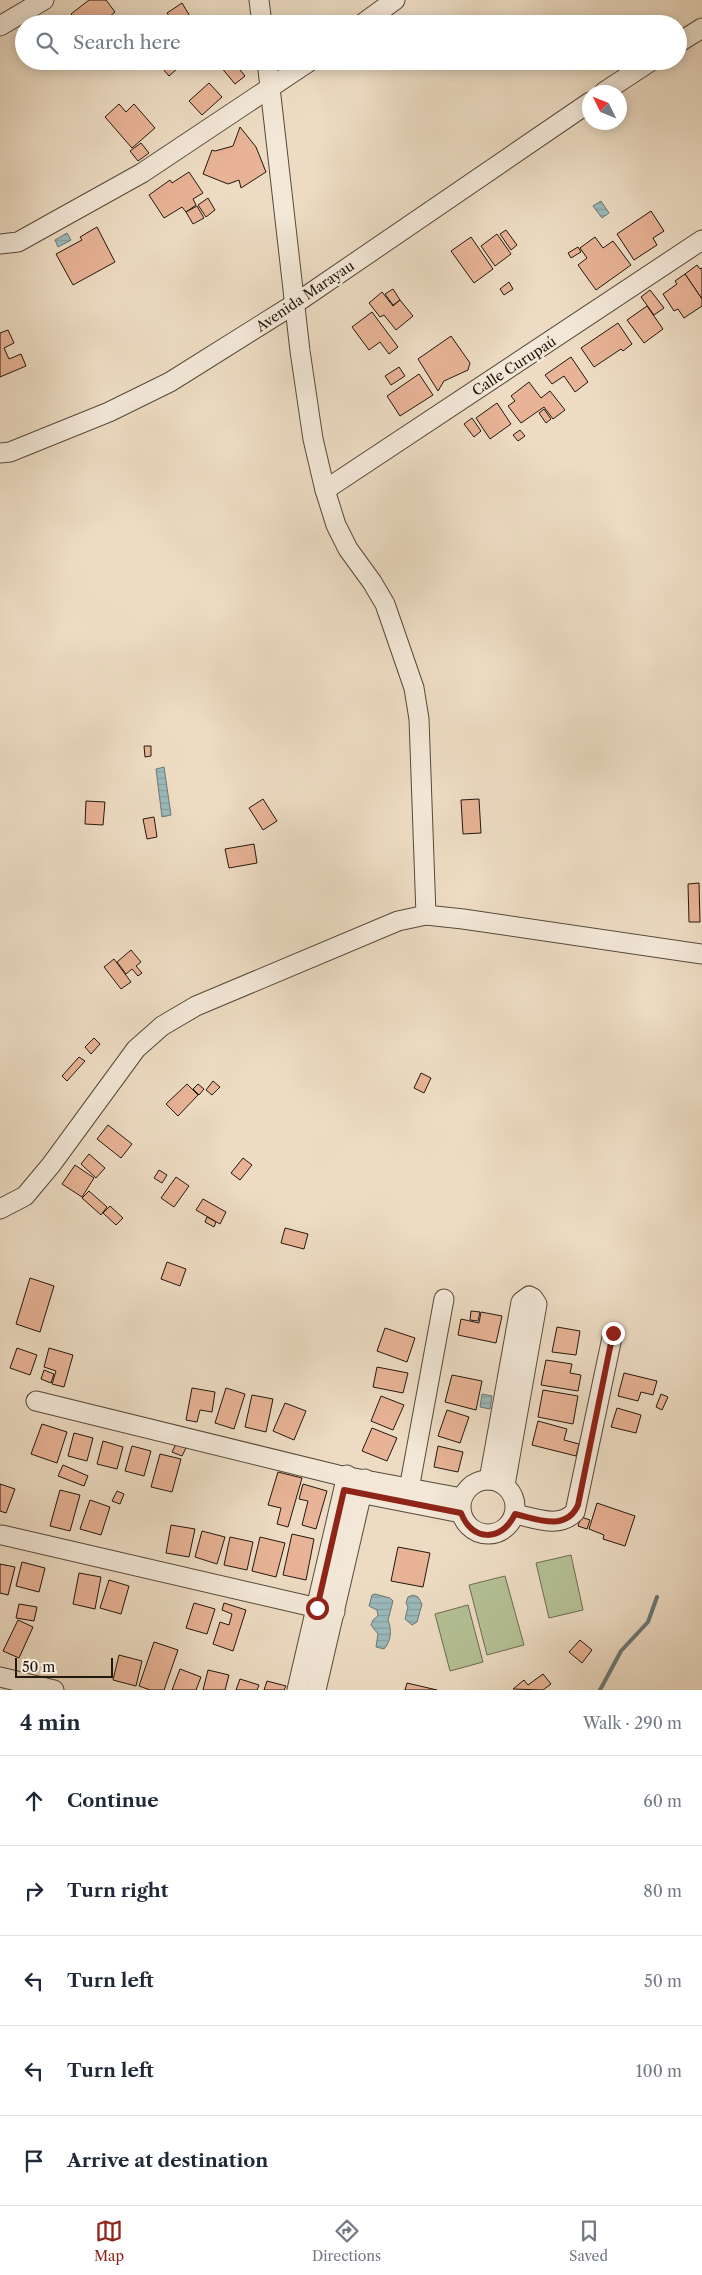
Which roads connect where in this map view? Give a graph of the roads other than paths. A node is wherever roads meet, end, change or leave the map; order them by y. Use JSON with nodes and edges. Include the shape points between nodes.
{"nodes":[{"id":1,"x":44,"y":0,"type":"edge"},
{"id":2,"x":259,"y":0,"type":"edge"},
{"id":3,"x":395,"y":0,"type":"edge"},
{"id":4,"x":19,"y":15,"type":"edge"},
{"id":5,"x":261,"y":15,"type":"edge"},
{"id":6,"x":374,"y":15,"type":"edge"},
{"id":7,"x":15,"y":17,"type":"edge"},
{"id":8,"x":0,"y":26,"type":"edge"},
{"id":9,"x":702,"y":28,"type":"edge"},
{"id":10,"x":687,"y":37,"type":"edge"},
{"id":11,"x":268,"y":70,"type":"edge"},
{"id":12,"x":298,"y":70,"type":"edge"},
{"id":13,"x":637,"y":70,"type":"edge"},
{"id":14,"x":615,"y":85,"type":"edge"},
{"id":15,"x":270,"y":90,"type":"junction"},
{"id":16,"x":582,"y":107,"type":"edge"},
{"id":17,"x":702,"y":240,"type":"edge"},
{"id":18,"x":0,"y":244,"type":"edge"},
{"id":19,"x":296,"y":304,"type":"junction"},
{"id":20,"x":0,"y":453,"type":"edge"},
{"id":21,"x":325,"y":490,"type":"junction"},
{"id":22,"x":426,"y":915,"type":"junction"},
{"id":23,"x":702,"y":954,"type":"edge"},
{"id":24,"x":0,"y":1209,"type":"edge"},
{"id":25,"x":444,"y":1299,"type":"dead end"},
{"id":26,"x":613,"y":1333,"type":"dead end"},
{"id":27,"x":36,"y":1401,"type":"dead end"},
{"id":28,"x":351,"y":1482,"type":"junction"},
{"id":29,"x":497,"y":1482,"type":"junction"},
{"id":30,"x":409,"y":1489,"type":"junction"},
{"id":31,"x":461,"y":1506,"type":"junction"},
{"id":32,"x":515,"y":1514,"type":"junction"},
{"id":33,"x":2,"y":1536,"type":"dead end"},
{"id":34,"x":326,"y":1610,"type":"junction"},
{"id":35,"x":0,"y":1677,"type":"edge"},
{"id":36,"x":54,"y":1690,"type":"edge"},
{"id":37,"x":297,"y":1690,"type":"edge"},
{"id":38,"x":316,"y":1690,"type":"edge"}],
"edges":[{"from":1,"to":4,"type":"street"},
{"from":2,"to":5,"type":"street"},
{"from":3,"to":6,"type":"street"},
{"from":7,"to":8,"type":"street"},
{"from":9,"to":10,"type":"street"},
{"from":11,"to":15,"type":"street"},
{"from":12,"to":15,"type":"street"},
{"from":13,"to":14,"type":"street"},
{"from":15,"to":18,"type":"street","via":[[142,173],[18,242]]},
{"from":15,"to":19,"type":"street"},
{"from":16,"to":19,"type":"street","name":"Avenida Marayau"},
{"from":17,"to":21,"type":"street","name":"Calle Curupaú"},
{"from":19,"to":20,"type":"street","name":"Avenida Marayau","via":[[170,382],[77,425]]},
{"from":19,"to":21,"type":"street","via":[[313,439]]},
{"from":21,"to":22,"type":"street","via":[[348,549],[385,604],[414,688]]},
{"from":22,"to":23,"type":"street"},
{"from":22,"to":24,"type":"street","via":[[398,921],[251,982],[196,1006],[162,1026],[136,1049],[25,1196]]},
{"from":25,"to":30,"type":"street"},
{"from":26,"to":32,"type":"street","via":[[575,1512],[556,1522]]},
{"from":27,"to":28,"type":"street"},
{"from":28,"to":30,"type":"street"},
{"from":28,"to":31,"type":"street"},
{"from":28,"to":34,"type":"street"},
{"from":29,"to":29,"type":"street","via":[[536,1304],[529,1296],[521,1302]]},
{"from":29,"to":31,"type":"street","via":[[473,1485]]},
{"from":29,"to":32,"type":"street","via":[[512,1493],[516,1503]]},
{"from":30,"to":31,"type":"street"},
{"from":31,"to":32,"type":"street","via":[[465,1522],[472,1530],[487,1535],[503,1531]]},
{"from":33,"to":34,"type":"street"},
{"from":34,"to":37,"type":"street"},
{"from":34,"to":38,"type":"street"},
{"from":35,"to":36,"type":"street"}]}
